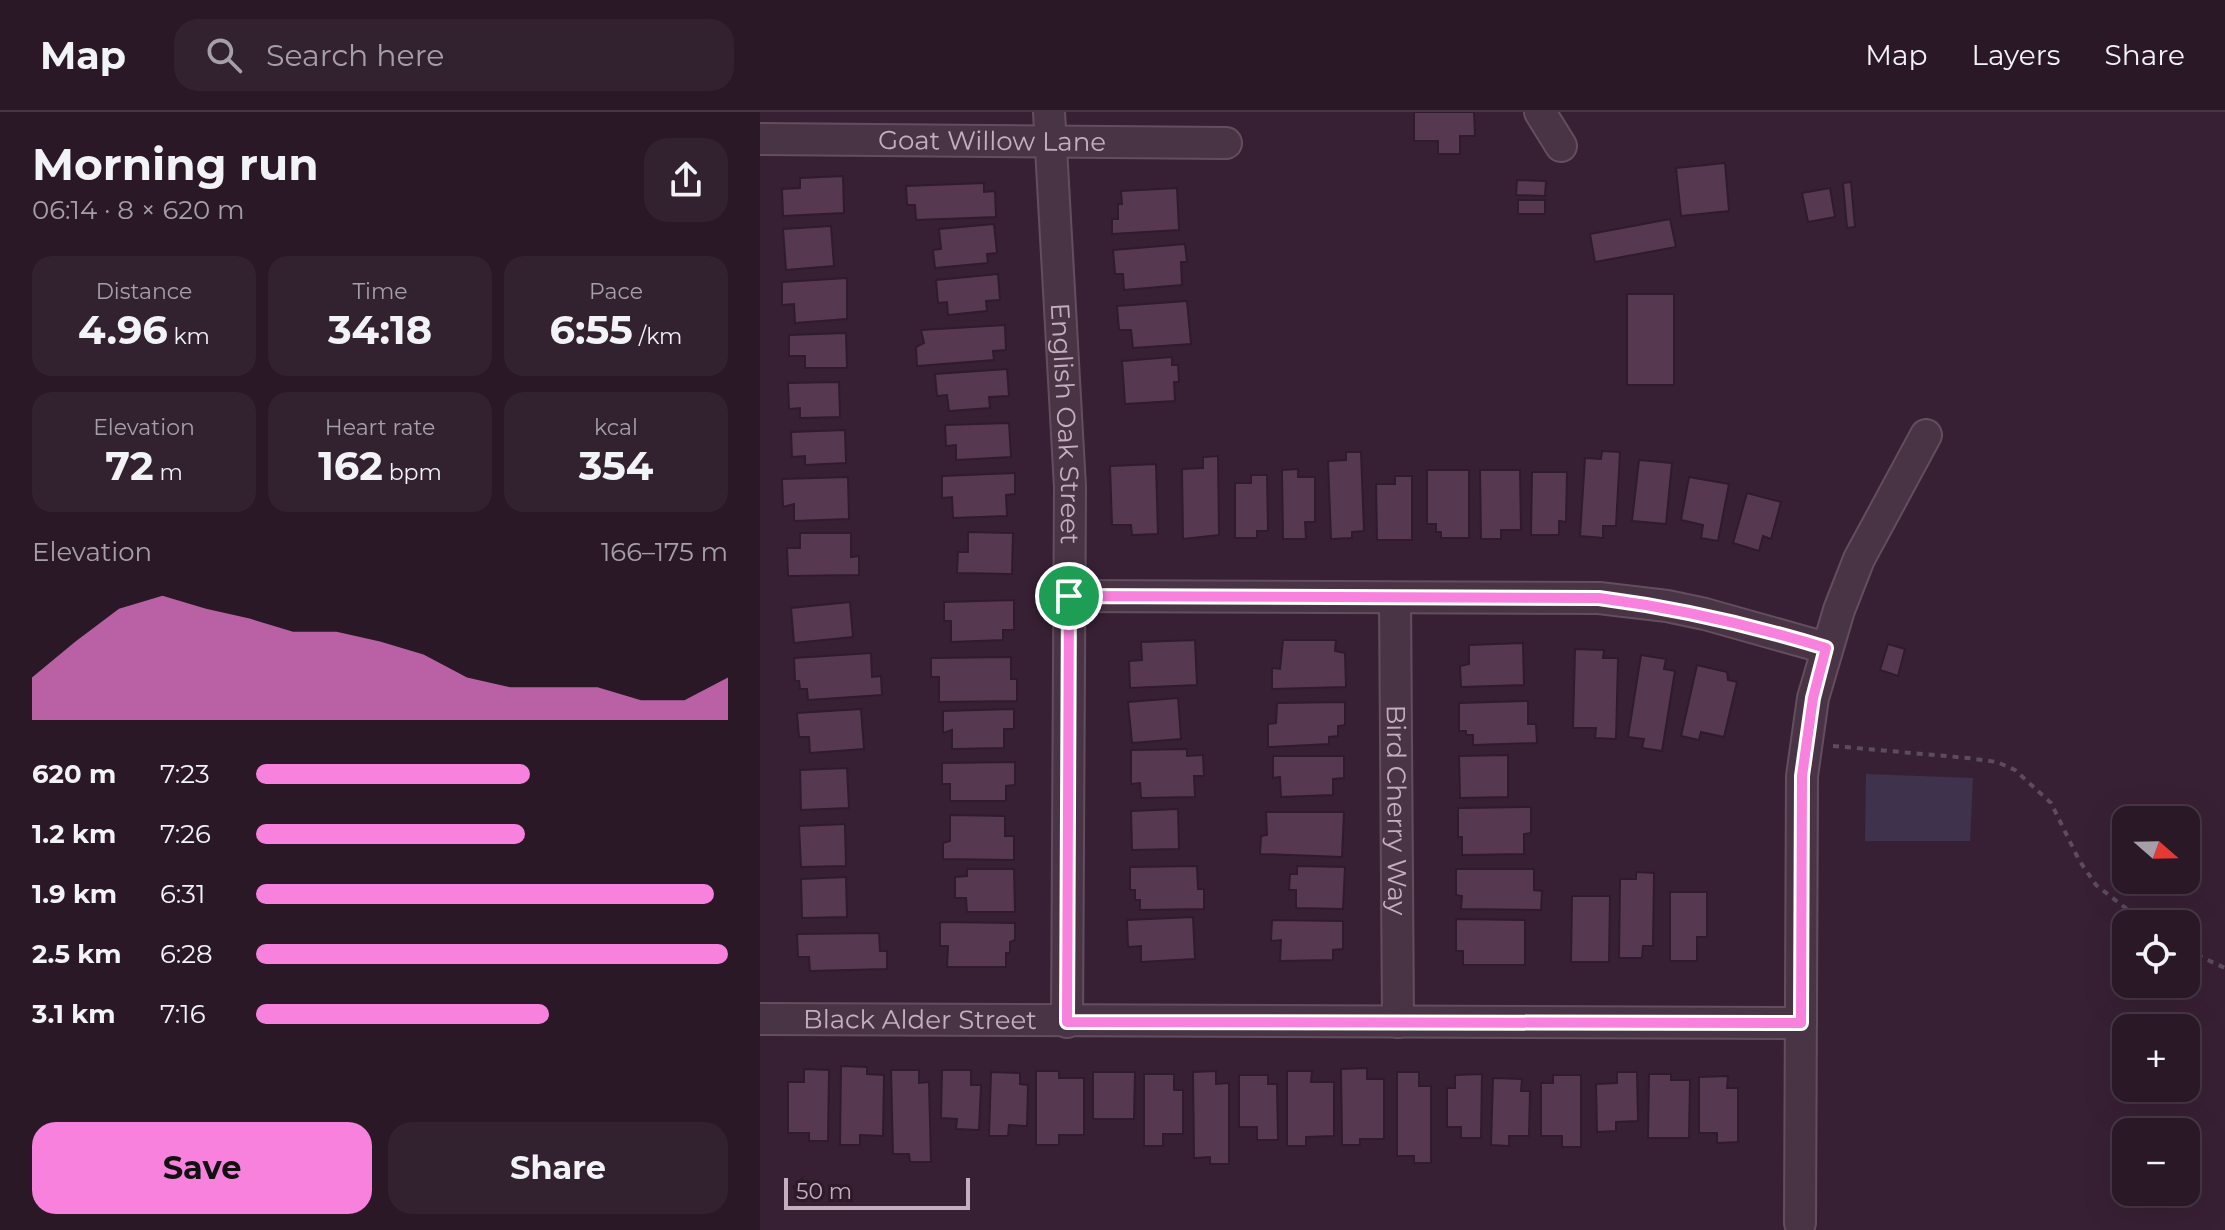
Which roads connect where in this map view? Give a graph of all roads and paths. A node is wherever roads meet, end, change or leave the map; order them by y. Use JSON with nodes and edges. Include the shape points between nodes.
{"nodes":[{"id":1,"x":1540,"y":112,"type":"edge"},
{"id":2,"x":1049,"y":127,"type":"edge"},
{"id":3,"x":760,"y":139,"type":"edge"},
{"id":4,"x":1226,"y":143,"type":"dead end"},
{"id":5,"x":1561,"y":146,"type":"dead end"},
{"id":6,"x":1926,"y":435,"type":"dead end"},
{"id":7,"x":1069,"y":596,"type":"junction"},
{"id":8,"x":1395,"y":598,"type":"junction"},
{"id":9,"x":1826,"y":648,"type":"junction"},
{"id":10,"x":1827,"y":745,"type":"dead end"},
{"id":11,"x":2128,"y":910,"type":"edge"},
{"id":12,"x":2200,"y":956,"type":"edge"},
{"id":13,"x":2225,"y":968,"type":"edge"},
{"id":14,"x":760,"y":1019,"type":"edge"},
{"id":15,"x":1067,"y":1022,"type":"junction"},
{"id":16,"x":1398,"y":1022,"type":"junction"},
{"id":17,"x":1801,"y":1023,"type":"junction"},
{"id":18,"x":1800,"y":1223,"type":"dead end"}],
"edges":[{"from":1,"to":5,"type":"street"},
{"from":2,"to":3,"type":"street","name":"Goat Willow Lane"},
{"from":2,"to":4,"type":"street","name":"Goat Willow Lane"},
{"from":2,"to":7,"type":"street","name":"English Oak Street","via":[[1070,487]]},
{"from":6,"to":9,"type":"street","via":[[1859,559]]},
{"from":7,"to":8,"type":"street"},
{"from":7,"to":15,"type":"street","name":"English Oak Street"},
{"from":8,"to":9,"type":"street","via":[[1599,598],[1705,614]]},
{"from":8,"to":16,"type":"street","name":"Bird Cherry Way"},
{"from":9,"to":17,"type":"street","via":[[1802,776]]},
{"from":10,"to":11,"type":"path","via":[[1968,758],[2015,770],[2051,803],[2096,885]]},
{"from":12,"to":13,"type":"path"},
{"from":14,"to":15,"type":"street","name":"Black Alder Street"},
{"from":15,"to":16,"type":"street","name":"Black Alder Street"},
{"from":16,"to":17,"type":"street","name":"Black Alder Street"},
{"from":17,"to":18,"type":"street"}]}
